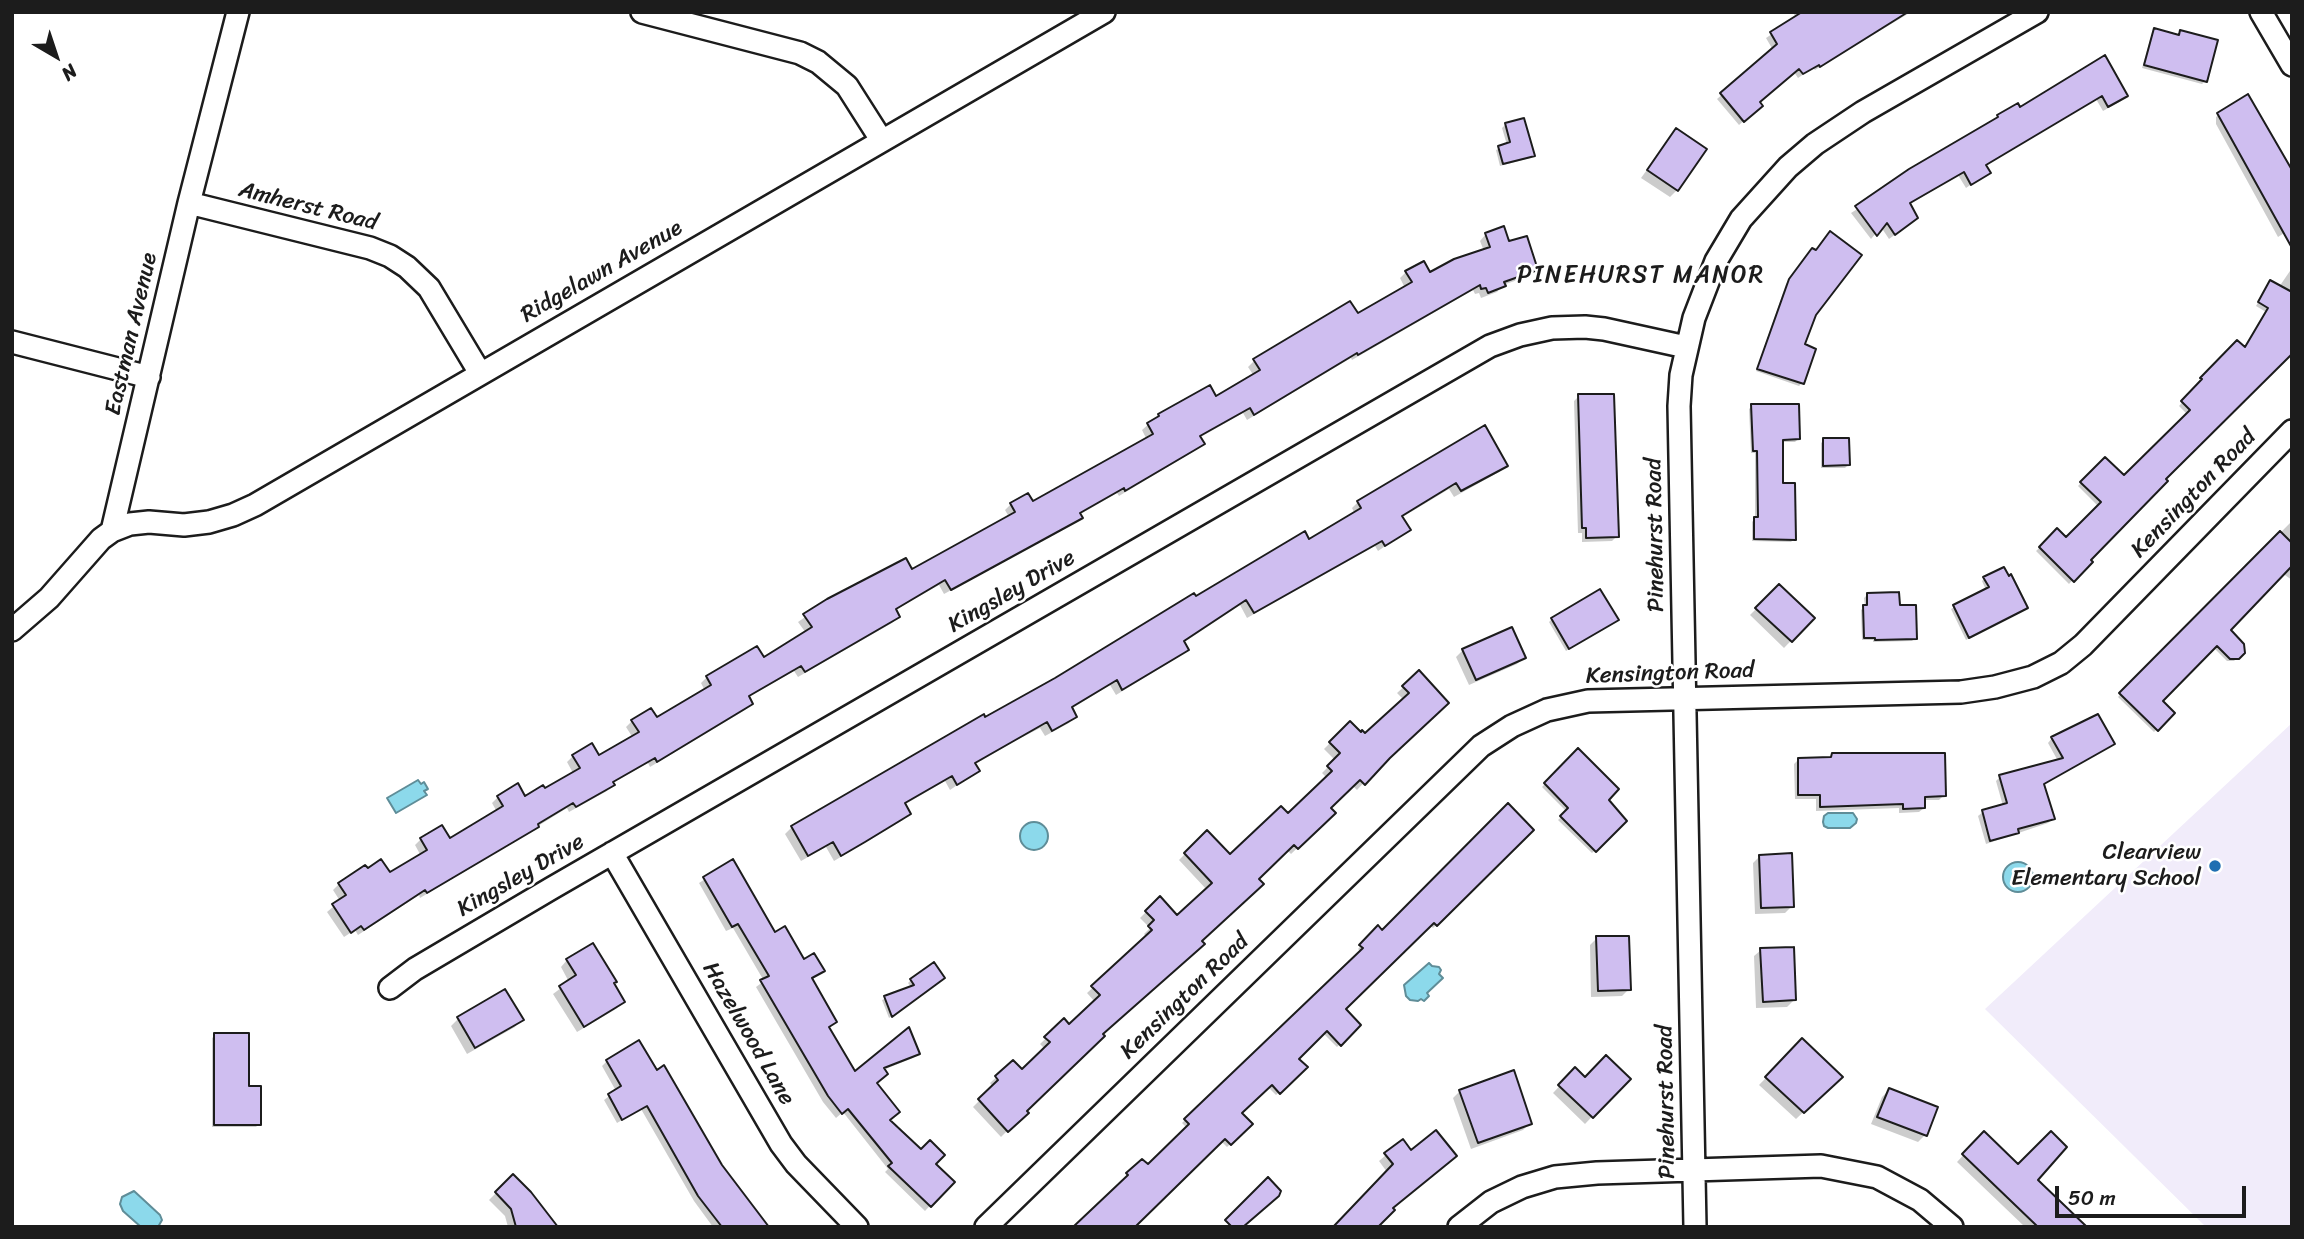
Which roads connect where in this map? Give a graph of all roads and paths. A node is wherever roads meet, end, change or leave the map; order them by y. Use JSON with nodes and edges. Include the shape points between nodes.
{"nodes":[{"id":1,"x":238,"y":12,"type":"edge"},
{"id":2,"x":642,"y":12,"type":"edge"},
{"id":3,"x":1104,"y":12,"type":"edge"},
{"id":4,"x":2037,"y":12,"type":"edge"},
{"id":5,"x":2261,"y":12,"type":"edge"},
{"id":6,"x":2292,"y":65,"type":"edge"},
{"id":7,"x":881,"y":141,"type":"junction"},
{"id":8,"x":189,"y":203,"type":"junction"},
{"id":9,"x":12,"y":342,"type":"edge"},
{"id":10,"x":1686,"y":347,"type":"junction"},
{"id":11,"x":480,"y":373,"type":"junction"},
{"id":12,"x":149,"y":377,"type":"junction"},
{"id":13,"x":2292,"y":431,"type":"edge"},
{"id":14,"x":113,"y":531,"type":"junction"},
{"id":15,"x":12,"y":630,"type":"edge"},
{"id":16,"x":1686,"y":698,"type":"junction"},
{"id":17,"x":612,"y":853,"type":"junction"},
{"id":18,"x":390,"y":988,"type":"dead end"},
{"id":19,"x":1695,"y":1171,"type":"junction"},
{"id":20,"x":857,"y":1227,"type":"edge"},
{"id":21,"x":986,"y":1227,"type":"edge"},
{"id":22,"x":1458,"y":1227,"type":"edge"},
{"id":23,"x":1695,"y":1227,"type":"edge"},
{"id":24,"x":1952,"y":1227,"type":"edge"}],
"edges":[{"from":1,"to":8,"type":"street","name":"Eastman Avenue"},
{"from":2,"to":7,"type":"street","via":[[800,53],[818,62],[847,86]]},
{"from":3,"to":7,"type":"street","name":"Ridgelawn Avenue"},
{"from":4,"to":10,"type":"street","name":"Pinehurst Road","via":[[1863,112],[1788,167],[1741,219],[1716,261]]},
{"from":5,"to":6,"type":"street"},
{"from":7,"to":11,"type":"street","name":"Ridgelawn Avenue"},
{"from":8,"to":11,"type":"street","name":"Amherst Road","via":[[390,256],[429,288]]},
{"from":8,"to":12,"type":"street","name":"Eastman Avenue"},
{"from":9,"to":12,"type":"street"},
{"from":10,"to":16,"type":"street","name":"Pinehurst Road","via":[[1679,406]]},
{"from":10,"to":17,"type":"street","name":"Kingsley Drive","via":[[1585,327],[1552,328],[1490,346]]},
{"from":11,"to":14,"type":"street","name":"Ridgelawn Avenue","via":[[233,515],[184,525],[130,524]]},
{"from":12,"to":14,"type":"street","name":"Eastman Avenue"},
{"from":13,"to":16,"type":"street","name":"Kensington Road","via":[[2083,645],[2034,677],[1961,692]]},
{"from":14,"to":15,"type":"street"},
{"from":16,"to":19,"type":"street","name":"Pinehurst Road"},
{"from":16,"to":21,"type":"street","name":"Kensington Road","via":[[1588,701],[1547,710],[1481,746]]},
{"from":17,"to":18,"type":"street","name":"Kingsley Drive"},
{"from":17,"to":20,"type":"street","name":"Hazelwood Lane","via":[[781,1144]]},
{"from":19,"to":22,"type":"street","via":[[1555,1177],[1491,1202]]},
{"from":19,"to":23,"type":"street","name":"Pinehurst Road"},
{"from":19,"to":24,"type":"street","via":[[1821,1166],[1851,1171],[1901,1189]]}]}
